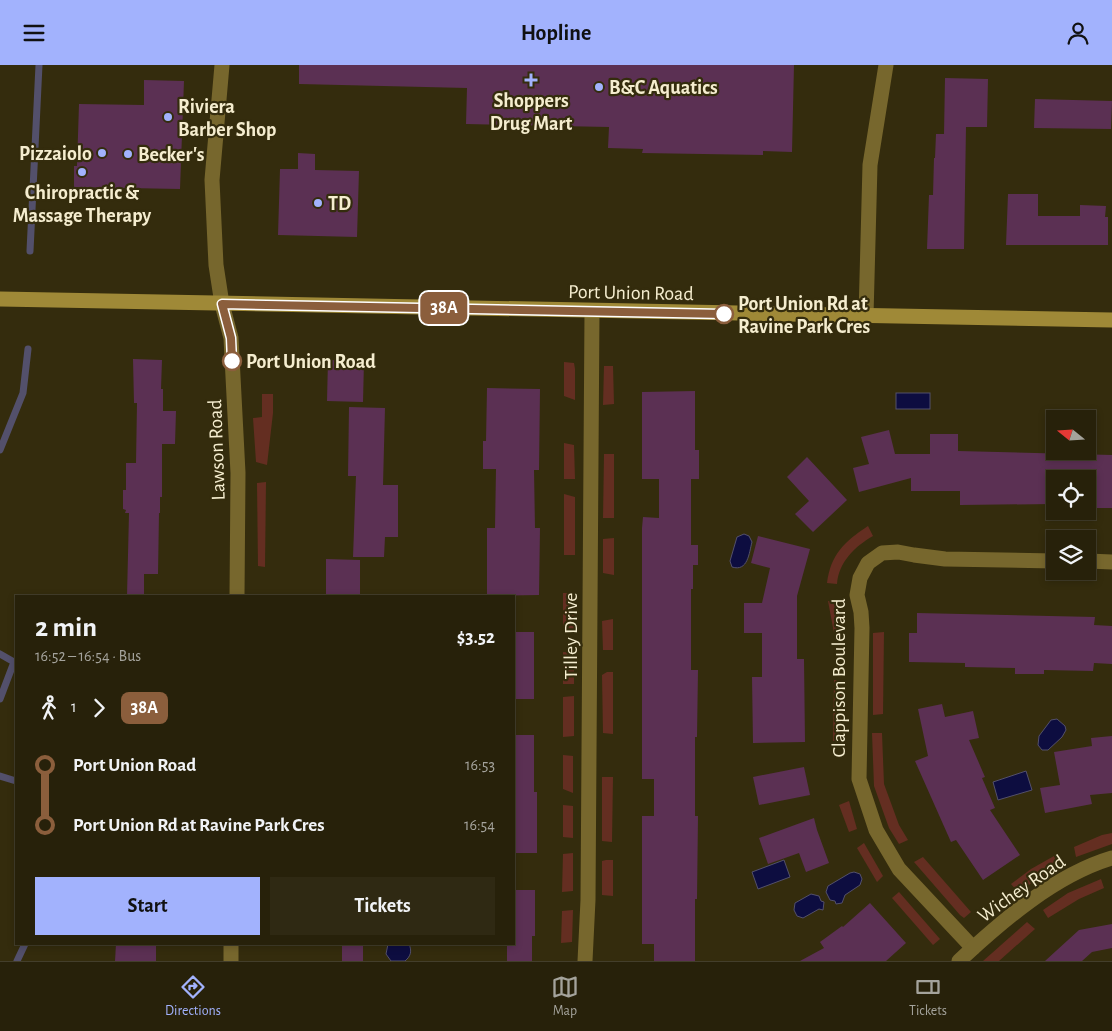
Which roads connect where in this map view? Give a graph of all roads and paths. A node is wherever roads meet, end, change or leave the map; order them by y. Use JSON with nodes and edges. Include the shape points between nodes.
{"nodes":[{"id":1,"x":222,"y":65,"type":"edge"},
{"id":2,"x":886,"y":65,"type":"edge"},
{"id":3,"x":0,"y":299,"type":"edge"},
{"id":4,"x":222,"y":304,"type":"junction"},
{"id":5,"x":592,"y":311,"type":"junction"},
{"id":6,"x":866,"y":316,"type":"junction"},
{"id":7,"x":1112,"y":321,"type":"edge"},
{"id":8,"x":1046,"y":561,"type":"edge"},
{"id":9,"x":1096,"y":561,"type":"edge"},
{"id":10,"x":1112,"y":562,"type":"edge"},
{"id":11,"x":238,"y":595,"type":"edge"},
{"id":12,"x":1112,"y":858,"type":"edge"},
{"id":13,"x":231,"y":945,"type":"edge"},
{"id":14,"x":973,"y":948,"type":"junction"},
{"id":15,"x":231,"y":961,"type":"edge"},
{"id":16,"x":585,"y":961,"type":"edge"},
{"id":17,"x":959,"y":961,"type":"edge"}],
"edges":[{"from":1,"to":4,"type":"street","name":"Lawson Road","via":[[212,179],[216,265]]},
{"from":2,"to":6,"type":"street","via":[[870,165]]},
{"from":3,"to":4,"type":"main road","name":"Port Union Road"},
{"from":4,"to":5,"type":"main road","name":"Port Union Road"},
{"from":4,"to":11,"type":"street","name":"Lawson Road","via":[[231,338],[238,473]]},
{"from":5,"to":6,"type":"main road","name":"Port Union Road"},
{"from":5,"to":16,"type":"street","name":"Tilley Drive"},
{"from":6,"to":7,"type":"main road","name":"Port Union Road"},
{"from":8,"to":14,"type":"street","name":"Clappison Boulevard","via":[[945,559],[898,551],[882,553],[868,563],[860,578],[857,595],[862,628],[859,779],[876,830],[899,869]]},
{"from":9,"to":10,"type":"street"},
{"from":12,"to":14,"type":"street","name":"Wichey Road","via":[[1047,889]]},
{"from":13,"to":15,"type":"street"},
{"from":14,"to":17,"type":"street","name":"Wichey Road"}]}
